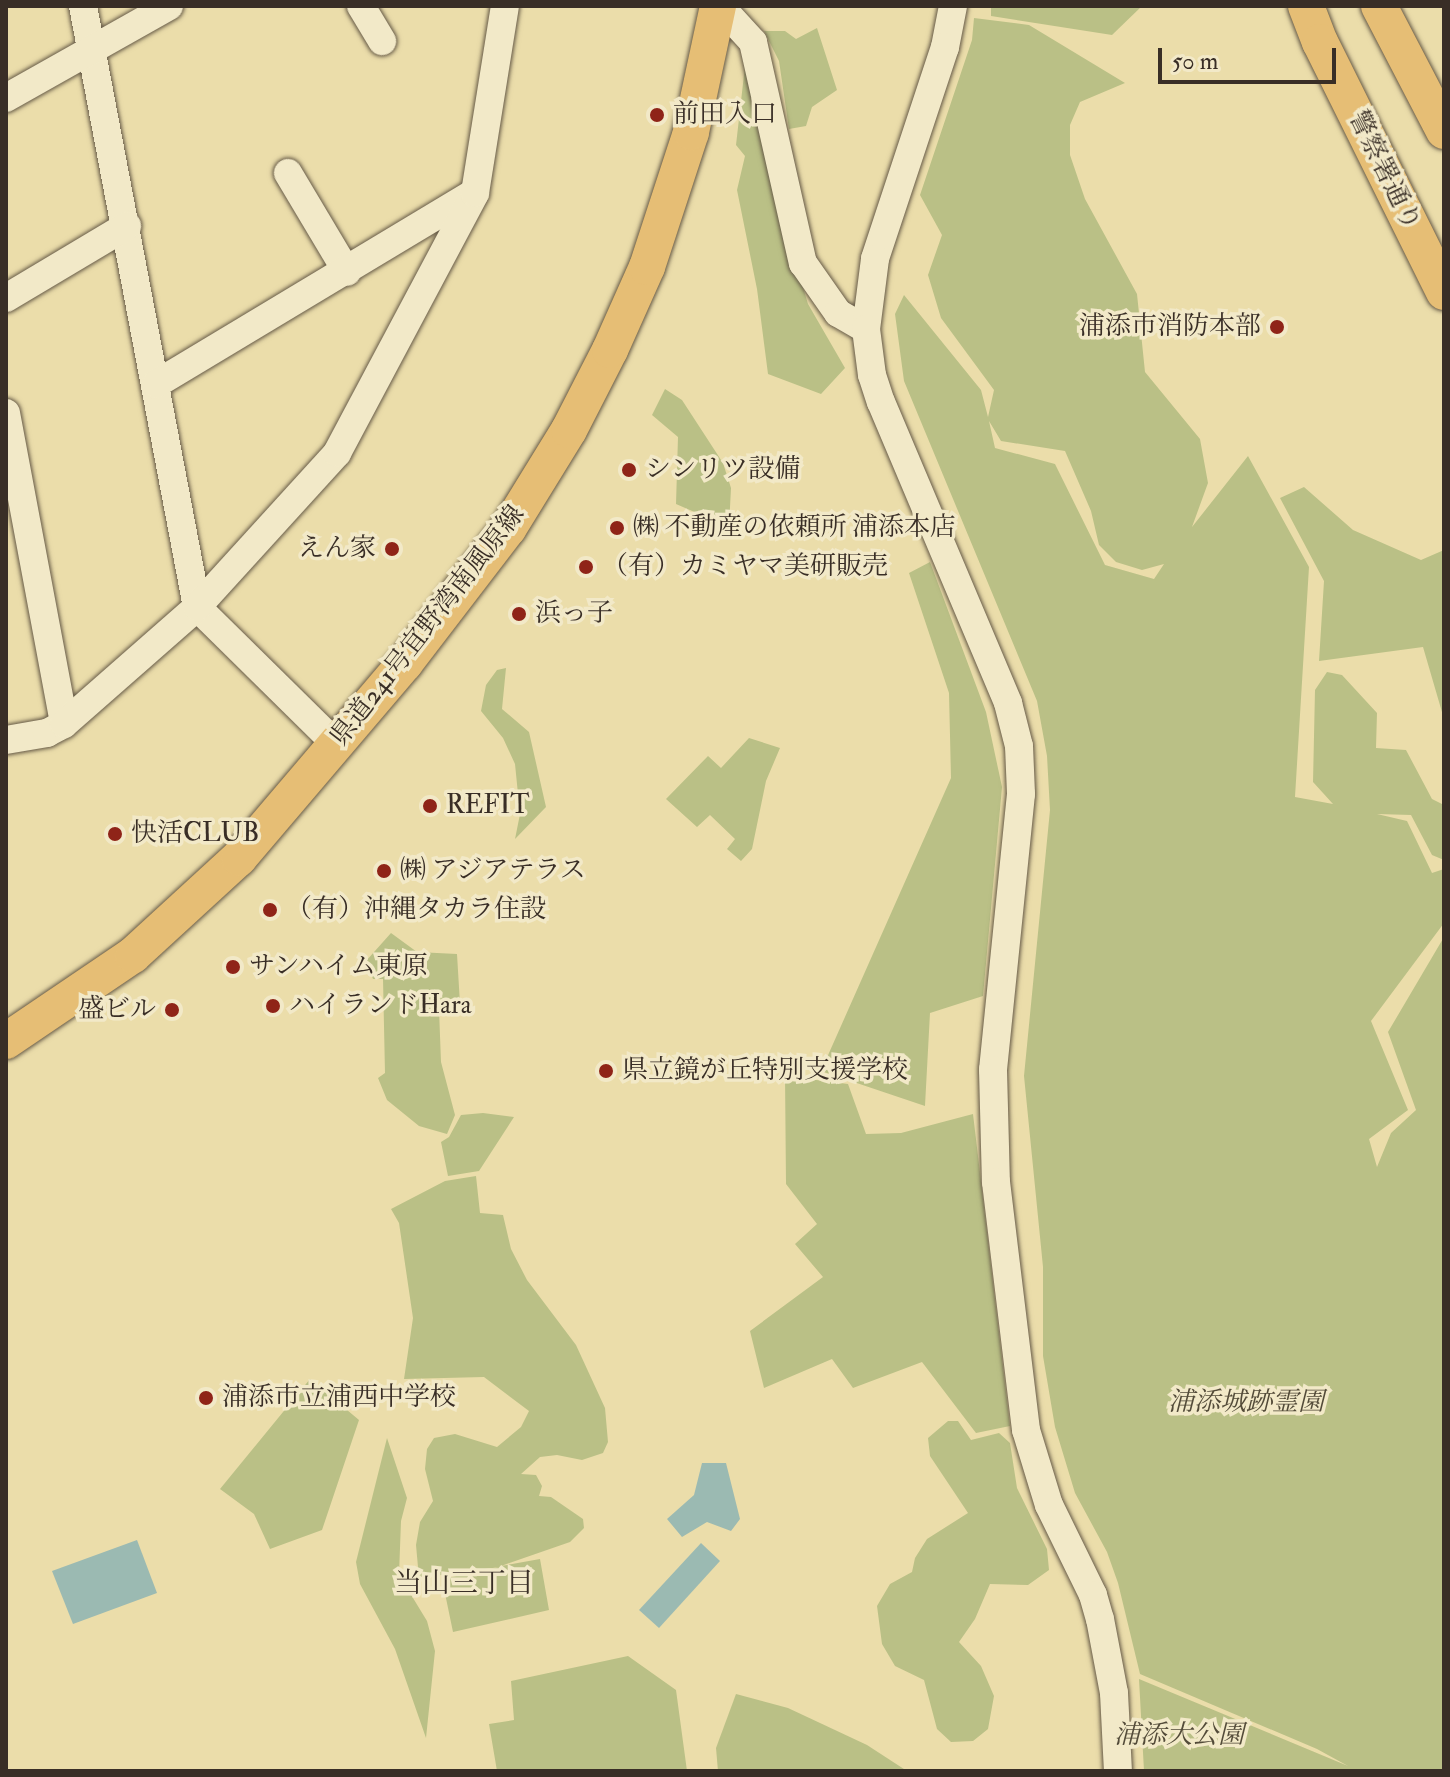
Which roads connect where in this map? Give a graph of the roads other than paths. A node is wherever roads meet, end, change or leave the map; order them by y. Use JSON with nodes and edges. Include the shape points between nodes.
{"nodes":[{"id":1,"x":83,"y":6,"type":"edge"},
{"id":2,"x":169,"y":6,"type":"edge"},
{"id":3,"x":361,"y":6,"type":"edge"},
{"id":4,"x":505,"y":6,"type":"edge"},
{"id":5,"x":719,"y":6,"type":"edge"},
{"id":6,"x":953,"y":6,"type":"edge"},
{"id":7,"x":1306,"y":6,"type":"edge"},
{"id":8,"x":1379,"y":6,"type":"edge"},
{"id":9,"x":382,"y":41,"type":"dead end"},
{"id":10,"x":93,"y":49,"type":"junction"},
{"id":11,"x":6,"y":98,"type":"edge"},
{"id":12,"x":1444,"y":131,"type":"edge"},
{"id":13,"x":288,"y":173,"type":"dead end"},
{"id":14,"x":475,"y":193,"type":"junction"},
{"id":15,"x":127,"y":226,"type":"junction"},
{"id":16,"x":347,"y":272,"type":"junction"},
{"id":17,"x":1442,"y":285,"type":"edge"},
{"id":18,"x":6,"y":298,"type":"edge"},
{"id":19,"x":866,"y":329,"type":"junction"},
{"id":20,"x":156,"y":384,"type":"junction"},
{"id":21,"x":6,"y":413,"type":"edge"},
{"id":22,"x":197,"y":607,"type":"junction"},
{"id":23,"x":64,"y":724,"type":"junction"},
{"id":24,"x":6,"y":740,"type":"edge"},
{"id":25,"x":336,"y":744,"type":"junction"},
{"id":26,"x":6,"y":1041,"type":"edge"},
{"id":27,"x":1118,"y":1771,"type":"edge"}],
"edges":[{"from":1,"to":10,"type":"street"},
{"from":2,"to":10,"type":"street"},
{"from":3,"to":9,"type":"street"},
{"from":4,"to":14,"type":"street"},
{"from":5,"to":19,"type":"street","via":[[753,42],[803,263],[838,313]]},
{"from":5,"to":25,"type":"main road","name":"県道241号宜野湾南風原線","via":[[691,132],[662,228],[586,398],[482,564]]},
{"from":6,"to":19,"type":"street","via":[[945,47],[875,259]]},
{"from":7,"to":17,"type":"main road","name":"警察署通り"},
{"from":8,"to":12,"type":"main road"},
{"from":10,"to":11,"type":"street"},
{"from":10,"to":15,"type":"street"},
{"from":13,"to":16,"type":"street"},
{"from":14,"to":16,"type":"street"},
{"from":14,"to":22,"type":"street","via":[[337,453]]},
{"from":15,"to":18,"type":"street"},
{"from":15,"to":20,"type":"street"},
{"from":16,"to":20,"type":"street"},
{"from":19,"to":27,"type":"street","via":[[881,402],[1008,703],[1019,746],[1021,794],[993,1070],[996,1182],[1026,1430],[1049,1505],[1100,1619],[1114,1693]]},
{"from":20,"to":22,"type":"street"},
{"from":21,"to":23,"type":"street"},
{"from":22,"to":23,"type":"street"},
{"from":22,"to":25,"type":"street"},
{"from":23,"to":24,"type":"street","via":[[47,733]]},
{"from":25,"to":26,"type":"main road","name":"県道241号宜野湾南風原線","via":[[239,858],[170,924],[92,986]]}]}
